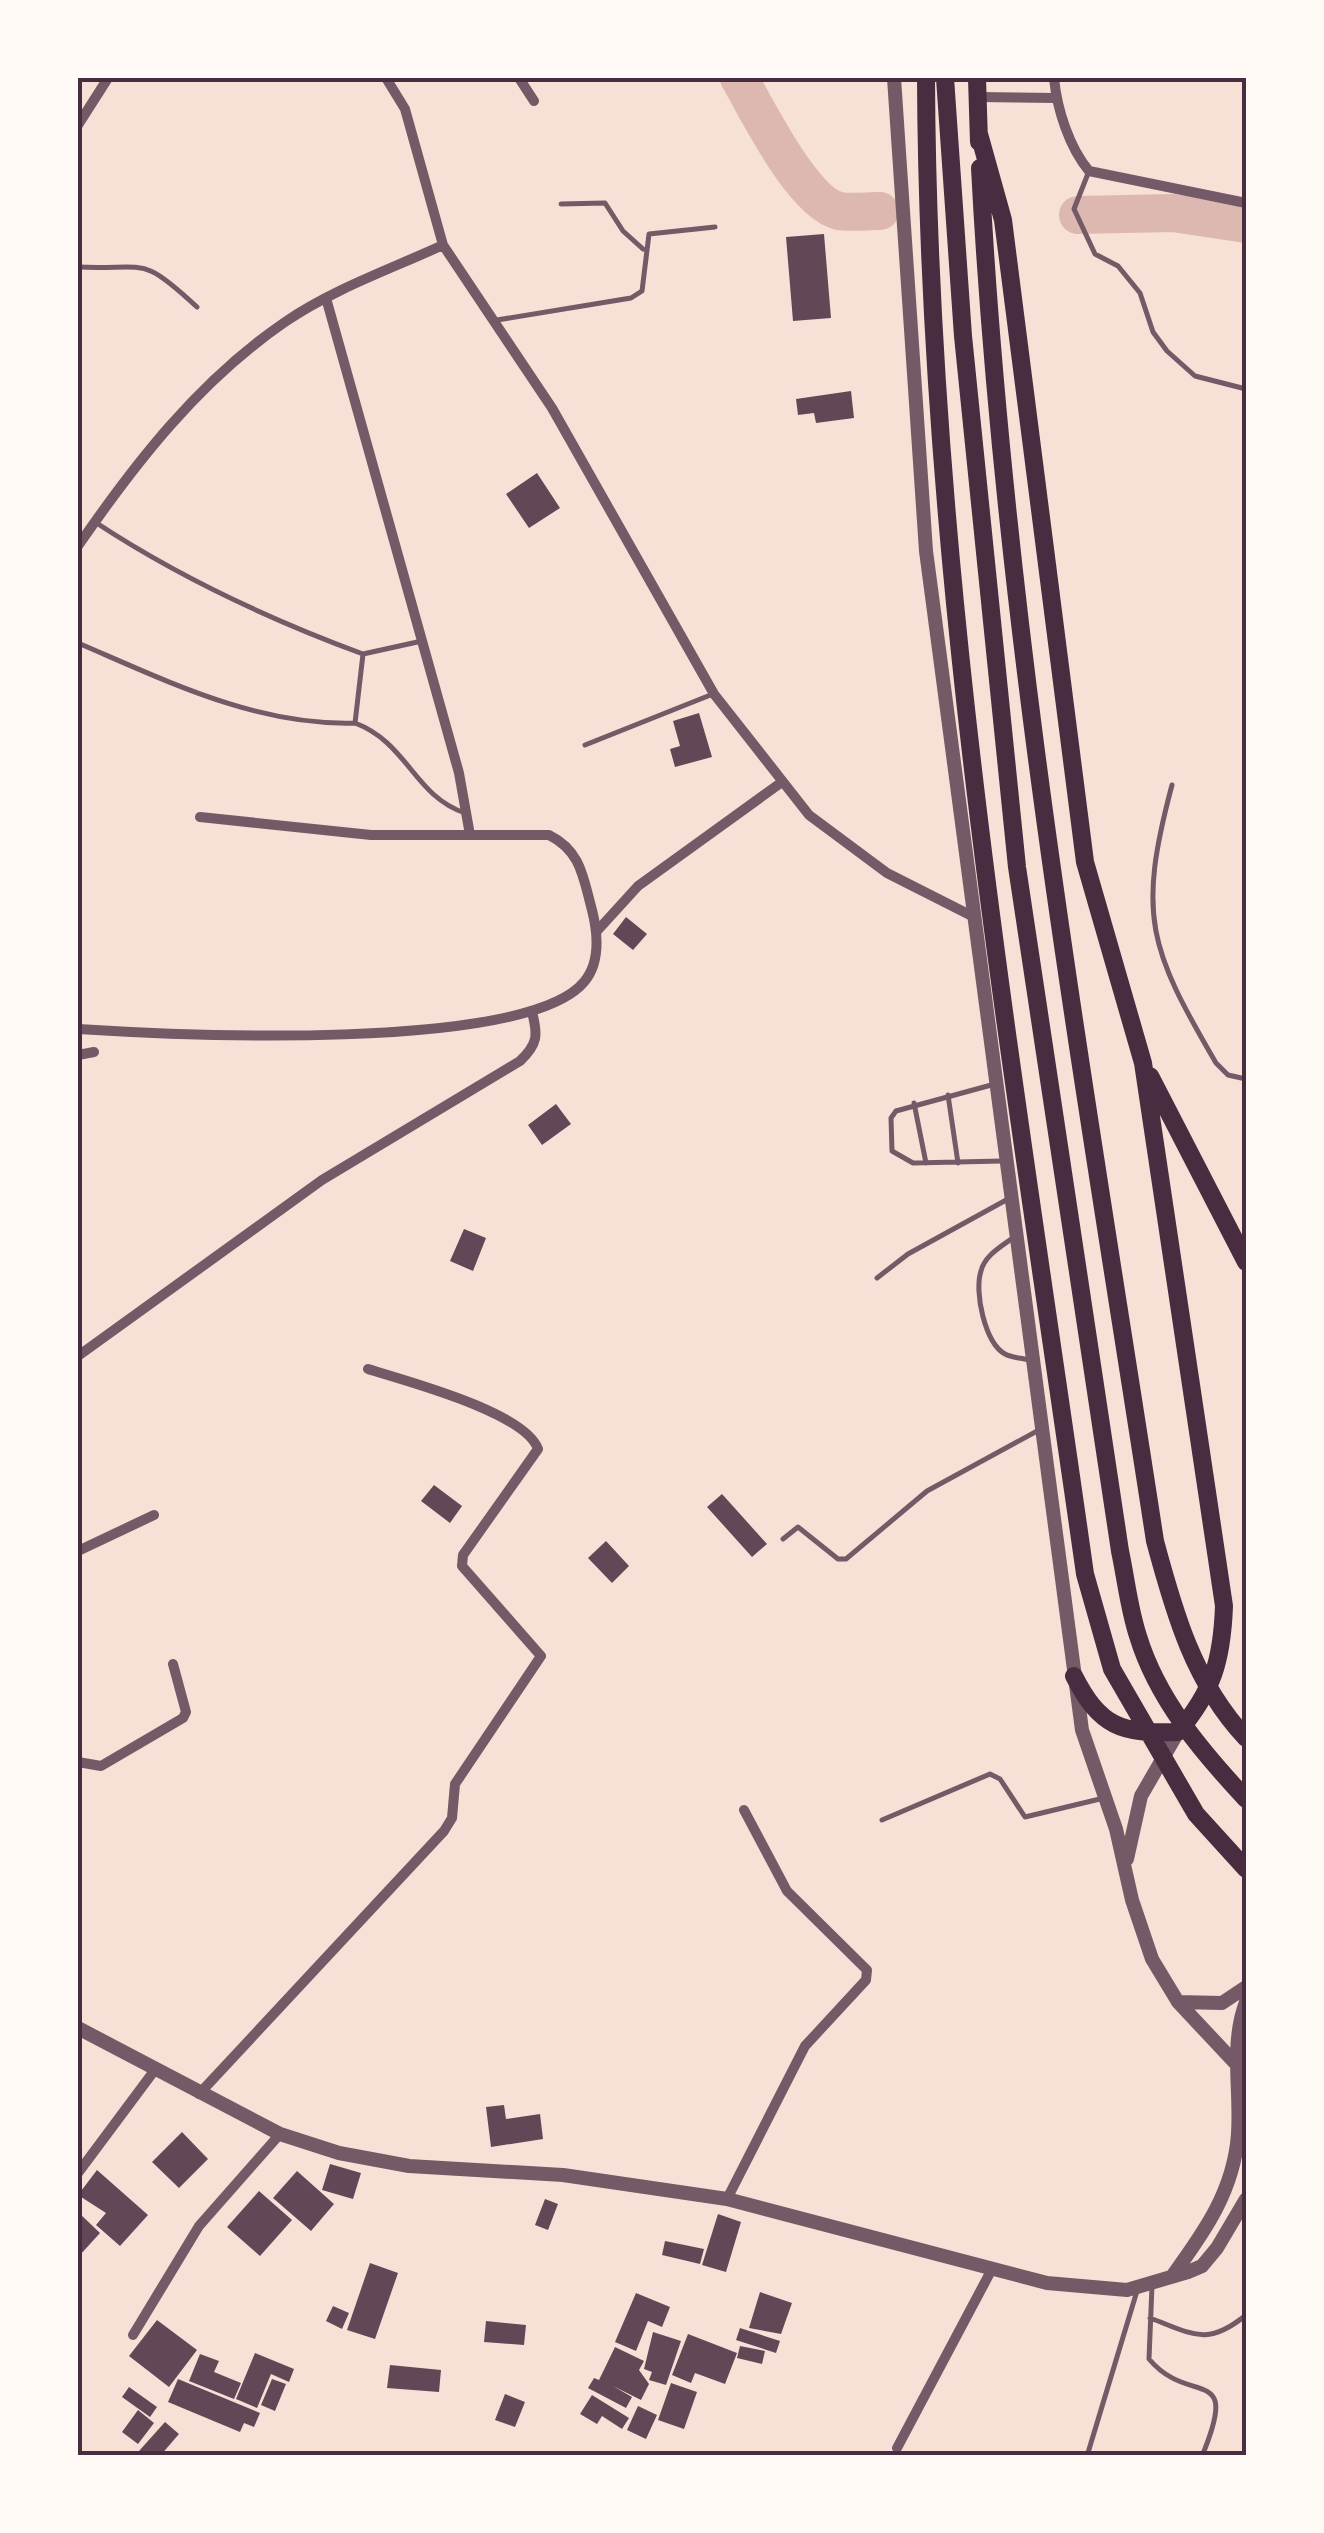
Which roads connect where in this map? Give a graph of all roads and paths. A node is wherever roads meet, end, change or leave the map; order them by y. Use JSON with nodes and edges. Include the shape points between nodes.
{"nodes":[{"id":1,"x":108,"y":78,"type":"edge"},
{"id":2,"x":386,"y":78,"type":"edge"},
{"id":3,"x":519,"y":78,"type":"edge"},
{"id":4,"x":894,"y":78,"type":"edge"},
{"id":5,"x":926,"y":78,"type":"edge"},
{"id":6,"x":945,"y":78,"type":"edge"},
{"id":7,"x":977,"y":78,"type":"edge"},
{"id":8,"x":1054,"y":78,"type":"edge"},
{"id":9,"x":978,"y":97,"type":"junction"},
{"id":10,"x":1056,"y":98,"type":"junction"},
{"id":11,"x":534,"y":101,"type":"dead end"},
{"id":12,"x":78,"y":125,"type":"edge"},
{"id":13,"x":979,"y":134,"type":"junction"},
{"id":14,"x":1089,"y":171,"type":"junction"},
{"id":15,"x":1246,"y":203,"type":"edge"},
{"id":16,"x":561,"y":204,"type":"dead end"},
{"id":17,"x":715,"y":227,"type":"dead end"},
{"id":18,"x":443,"y":245,"type":"junction"},
{"id":19,"x":644,"y":248,"type":"junction"},
{"id":20,"x":78,"y":268,"type":"edge"},
{"id":21,"x":326,"y":298,"type":"junction"},
{"id":22,"x":197,"y":307,"type":"dead end"},
{"id":23,"x":494,"y":321,"type":"junction"},
{"id":24,"x":1246,"y":390,"type":"edge"},
{"id":25,"x":95,"y":522,"type":"junction"},
{"id":26,"x":78,"y":546,"type":"edge"},
{"id":27,"x":422,"y":641,"type":"junction"},
{"id":28,"x":78,"y":643,"type":"edge"},
{"id":29,"x":363,"y":654,"type":"junction"},
{"id":30,"x":714,"y":694,"type":"junction"},
{"id":31,"x":355,"y":723,"type":"junction"},
{"id":32,"x":586,"y":744,"type":"dead end"},
{"id":33,"x":782,"y":782,"type":"junction"},
{"id":34,"x":1172,"y":785,"type":"dead end"},
{"id":35,"x":468,"y":814,"type":"junction"},
{"id":36,"x":200,"y":817,"type":"dead end"},
{"id":37,"x":470,"y":835,"type":"junction"},
{"id":38,"x":972,"y":916,"type":"junction"},
{"id":39,"x":597,"y":931,"type":"junction"},
{"id":40,"x":532,"y":1012,"type":"junction"},
{"id":41,"x":78,"y":1029,"type":"edge"},
{"id":42,"x":94,"y":1052,"type":"dead end"},
{"id":43,"x":78,"y":1055,"type":"edge"},
{"id":44,"x":1143,"y":1063,"type":"junction"},
{"id":45,"x":1246,"y":1079,"type":"edge"},
{"id":46,"x":995,"y":1084,"type":"junction"},
{"id":47,"x":948,"y":1095,"type":"junction"},
{"id":48,"x":914,"y":1103,"type":"junction"},
{"id":49,"x":1006,"y":1161,"type":"junction"},
{"id":50,"x":958,"y":1163,"type":"junction"},
{"id":51,"x":926,"y":1164,"type":"junction"},
{"id":52,"x":1010,"y":1197,"type":"junction"},
{"id":53,"x":1016,"y":1236,"type":"junction"},
{"id":54,"x":1246,"y":1262,"type":"edge"},
{"id":55,"x":877,"y":1278,"type":"dead end"},
{"id":56,"x":78,"y":1356,"type":"edge"},
{"id":57,"x":1032,"y":1361,"type":"junction"},
{"id":58,"x":368,"y":1369,"type":"dead end"},
{"id":59,"x":1042,"y":1428,"type":"junction"},
{"id":60,"x":154,"y":1515,"type":"dead end"},
{"id":61,"x":783,"y":1539,"type":"dead end"},
{"id":62,"x":78,"y":1551,"type":"edge"},
{"id":63,"x":173,"y":1664,"type":"dead end"},
{"id":64,"x":1074,"y":1676,"type":"junction"},
{"id":65,"x":1178,"y":1732,"type":"junction"},
{"id":66,"x":1246,"y":1738,"type":"edge"},
{"id":67,"x":78,"y":1762,"type":"edge"},
{"id":68,"x":1105,"y":1798,"type":"junction"},
{"id":69,"x":1246,"y":1799,"type":"edge"},
{"id":70,"x":744,"y":1810,"type":"dead end"},
{"id":71,"x":882,"y":1820,"type":"dead end"},
{"id":72,"x":1246,"y":1869,"type":"edge"},
{"id":73,"x":1126,"y":1870,"type":"junction"},
{"id":74,"x":1246,"y":1987,"type":"edge"},
{"id":75,"x":1178,"y":2002,"type":"junction"},
{"id":76,"x":1246,"y":2002,"type":"edge"},
{"id":77,"x":78,"y":2028,"type":"edge"},
{"id":78,"x":1242,"y":2067,"type":"edge"},
{"id":79,"x":154,"y":2071,"type":"junction"},
{"id":80,"x":199,"y":2094,"type":"junction"},
{"id":81,"x":280,"y":2134,"type":"junction"},
{"id":82,"x":78,"y":2172,"type":"edge"},
{"id":83,"x":727,"y":2199,"type":"junction"},
{"id":84,"x":1246,"y":2199,"type":"edge"},
{"id":85,"x":992,"y":2269,"type":"junction"},
{"id":86,"x":1174,"y":2274,"type":"junction"},
{"id":87,"x":1145,"y":2287,"type":"junction"},
{"id":88,"x":1246,"y":2315,"type":"edge"},
{"id":89,"x":1150,"y":2318,"type":"junction"},
{"id":90,"x":133,"y":2335,"type":"dead end"},
{"id":91,"x":897,"y":2448,"type":"dead end"},
{"id":92,"x":1087,"y":2456,"type":"edge"},
{"id":93,"x":1202,"y":2456,"type":"edge"}],
"edges":[{"from":1,"to":12,"type":"street"},
{"from":2,"to":18,"type":"street","via":[[405,110]]},
{"from":3,"to":11,"type":"street"},
{"from":4,"to":38,"type":"street","via":[[926,552]]},
{"from":5,"to":72,"type":"highway","via":[[927,258],[957,610],[986,876],[1085,1574],[1112,1669],[1196,1814]]},
{"from":6,"to":69,"type":"highway","via":[[962,336],[1017,867],[1120,1551],[1138,1639],[1172,1708]]},
{"from":7,"to":9,"type":"highway"},
{"from":8,"to":10,"type":"street"},
{"from":9,"to":10,"type":"street"},
{"from":9,"to":13,"type":"highway"},
{"from":10,"to":14,"type":"street","via":[[1078,159]]},
{"from":13,"to":44,"type":"highway","via":[[1004,220],[1084,862]]},
{"from":13,"to":66,"type":"highway","via":[[995,383],[1050,862],[1156,1541],[1178,1629]]},
{"from":14,"to":15,"type":"street"},
{"from":14,"to":24,"type":"lane","via":[[1074,210],[1095,254],[1118,266],[1140,292],[1152,332],[1181,364],[1195,376]]},
{"from":16,"to":19,"type":"lane","via":[[605,203],[622,231]]},
{"from":17,"to":19,"type":"lane","via":[[658,230],[648,234]]},
{"from":18,"to":21,"type":"street"},
{"from":18,"to":23,"type":"street"},
{"from":19,"to":23,"type":"lane","via":[[642,291],[631,298]]},
{"from":20,"to":22,"type":"lane","via":[[138,264],[158,270]]},
{"from":21,"to":25,"type":"street","via":[[285,322],[184,408]]},
{"from":21,"to":27,"type":"street"},
{"from":23,"to":30,"type":"street","via":[[591,473]]},
{"from":25,"to":26,"type":"street"},
{"from":25,"to":29,"type":"lane","via":[[305,633]]},
{"from":27,"to":29,"type":"lane"},
{"from":27,"to":35,"type":"street"},
{"from":28,"to":31,"type":"lane","via":[[267,716]]},
{"from":29,"to":31,"type":"lane"},
{"from":30,"to":32,"type":"lane"},
{"from":30,"to":33,"type":"street"},
{"from":31,"to":35,"type":"lane","via":[[383,735],[440,804]]},
{"from":33,"to":38,"type":"street","via":[[846,846]]},
{"from":33,"to":39,"type":"street","via":[[638,886]]},
{"from":34,"to":45,"type":"lane","via":[[1156,846],[1150,911],[1162,964],[1216,1063]]},
{"from":35,"to":37,"type":"street"},
{"from":36,"to":37,"type":"street","via":[[371,835]]},
{"from":37,"to":39,"type":"street","via":[[550,835],[567,844],[579,859]]},
{"from":38,"to":46,"type":"street"},
{"from":39,"to":40,"type":"street","via":[[596,959],[585,982]]},
{"from":40,"to":41,"type":"street","via":[[446,1030],[364,1034]]},
{"from":40,"to":56,"type":"street","via":[[538,1034],[520,1060],[322,1180]]},
{"from":42,"to":43,"type":"street"},
{"from":44,"to":54,"type":"highway"},
{"from":44,"to":65,"type":"highway","via":[[1224,1606],[1222,1649],[1204,1702]]},
{"from":46,"to":47,"type":"lane"},
{"from":46,"to":49,"type":"street"},
{"from":47,"to":48,"type":"lane"},
{"from":47,"to":50,"type":"lane"},
{"from":48,"to":51,"type":"lane"},
{"from":48,"to":51,"type":"lane","via":[[890,1118],[892,1151]]},
{"from":49,"to":50,"type":"lane"},
{"from":49,"to":52,"type":"street"},
{"from":50,"to":51,"type":"lane"},
{"from":52,"to":53,"type":"street"},
{"from":52,"to":55,"type":"lane"},
{"from":53,"to":57,"type":"street"},
{"from":53,"to":57,"type":"lane","via":[[980,1272],[981,1306],[994,1344]]},
{"from":57,"to":59,"type":"street"},
{"from":58,"to":80,"type":"street","via":[[481,1410],[536,1442],[538,1449],[463,1555],[462,1566],[541,1656],[456,1784],[444,1831]]},
{"from":59,"to":61,"type":"lane","via":[[927,1490],[846,1558],[798,1527]]},
{"from":59,"to":64,"type":"street"},
{"from":60,"to":62,"type":"street"},
{"from":63,"to":67,"type":"street","via":[[183,1718],[101,1766]]},
{"from":64,"to":65,"type":"highway","via":[[1108,1724]]},
{"from":64,"to":68,"type":"street","via":[[1082,1730]]},
{"from":65,"to":73,"type":"street","via":[[1141,1796]]},
{"from":68,"to":71,"type":"lane","via":[[1026,1816],[990,1774]]},
{"from":68,"to":73,"type":"street"},
{"from":70,"to":83,"type":"street","via":[[787,1892],[867,1970],[866,1980],[805,2046]]},
{"from":73,"to":75,"type":"street","via":[[1144,1940]]},
{"from":74,"to":75,"type":"street","via":[[1222,2003]]},
{"from":75,"to":78,"type":"street"},
{"from":76,"to":78,"type":"street","via":[[1240,2018]]},
{"from":77,"to":79,"type":"street"},
{"from":78,"to":86,"type":"street","via":[[1238,2136],[1224,2195]]},
{"from":79,"to":80,"type":"street"},
{"from":79,"to":82,"type":"street"},
{"from":80,"to":81,"type":"street"},
{"from":81,"to":83,"type":"street","via":[[408,2166],[563,2175]]},
{"from":81,"to":90,"type":"street","via":[[198,2226]]},
{"from":83,"to":85,"type":"street"},
{"from":84,"to":86,"type":"street","via":[[1202,2266]]},
{"from":85,"to":87,"type":"street","via":[[1102,2290]]},
{"from":85,"to":91,"type":"street"},
{"from":86,"to":87,"type":"street"},
{"from":87,"to":89,"type":"lane"},
{"from":87,"to":92,"type":"lane"},
{"from":88,"to":89,"type":"lane","via":[[1217,2336]]},
{"from":89,"to":93,"type":"lane","via":[[1149,2359],[1218,2402]]}]}
